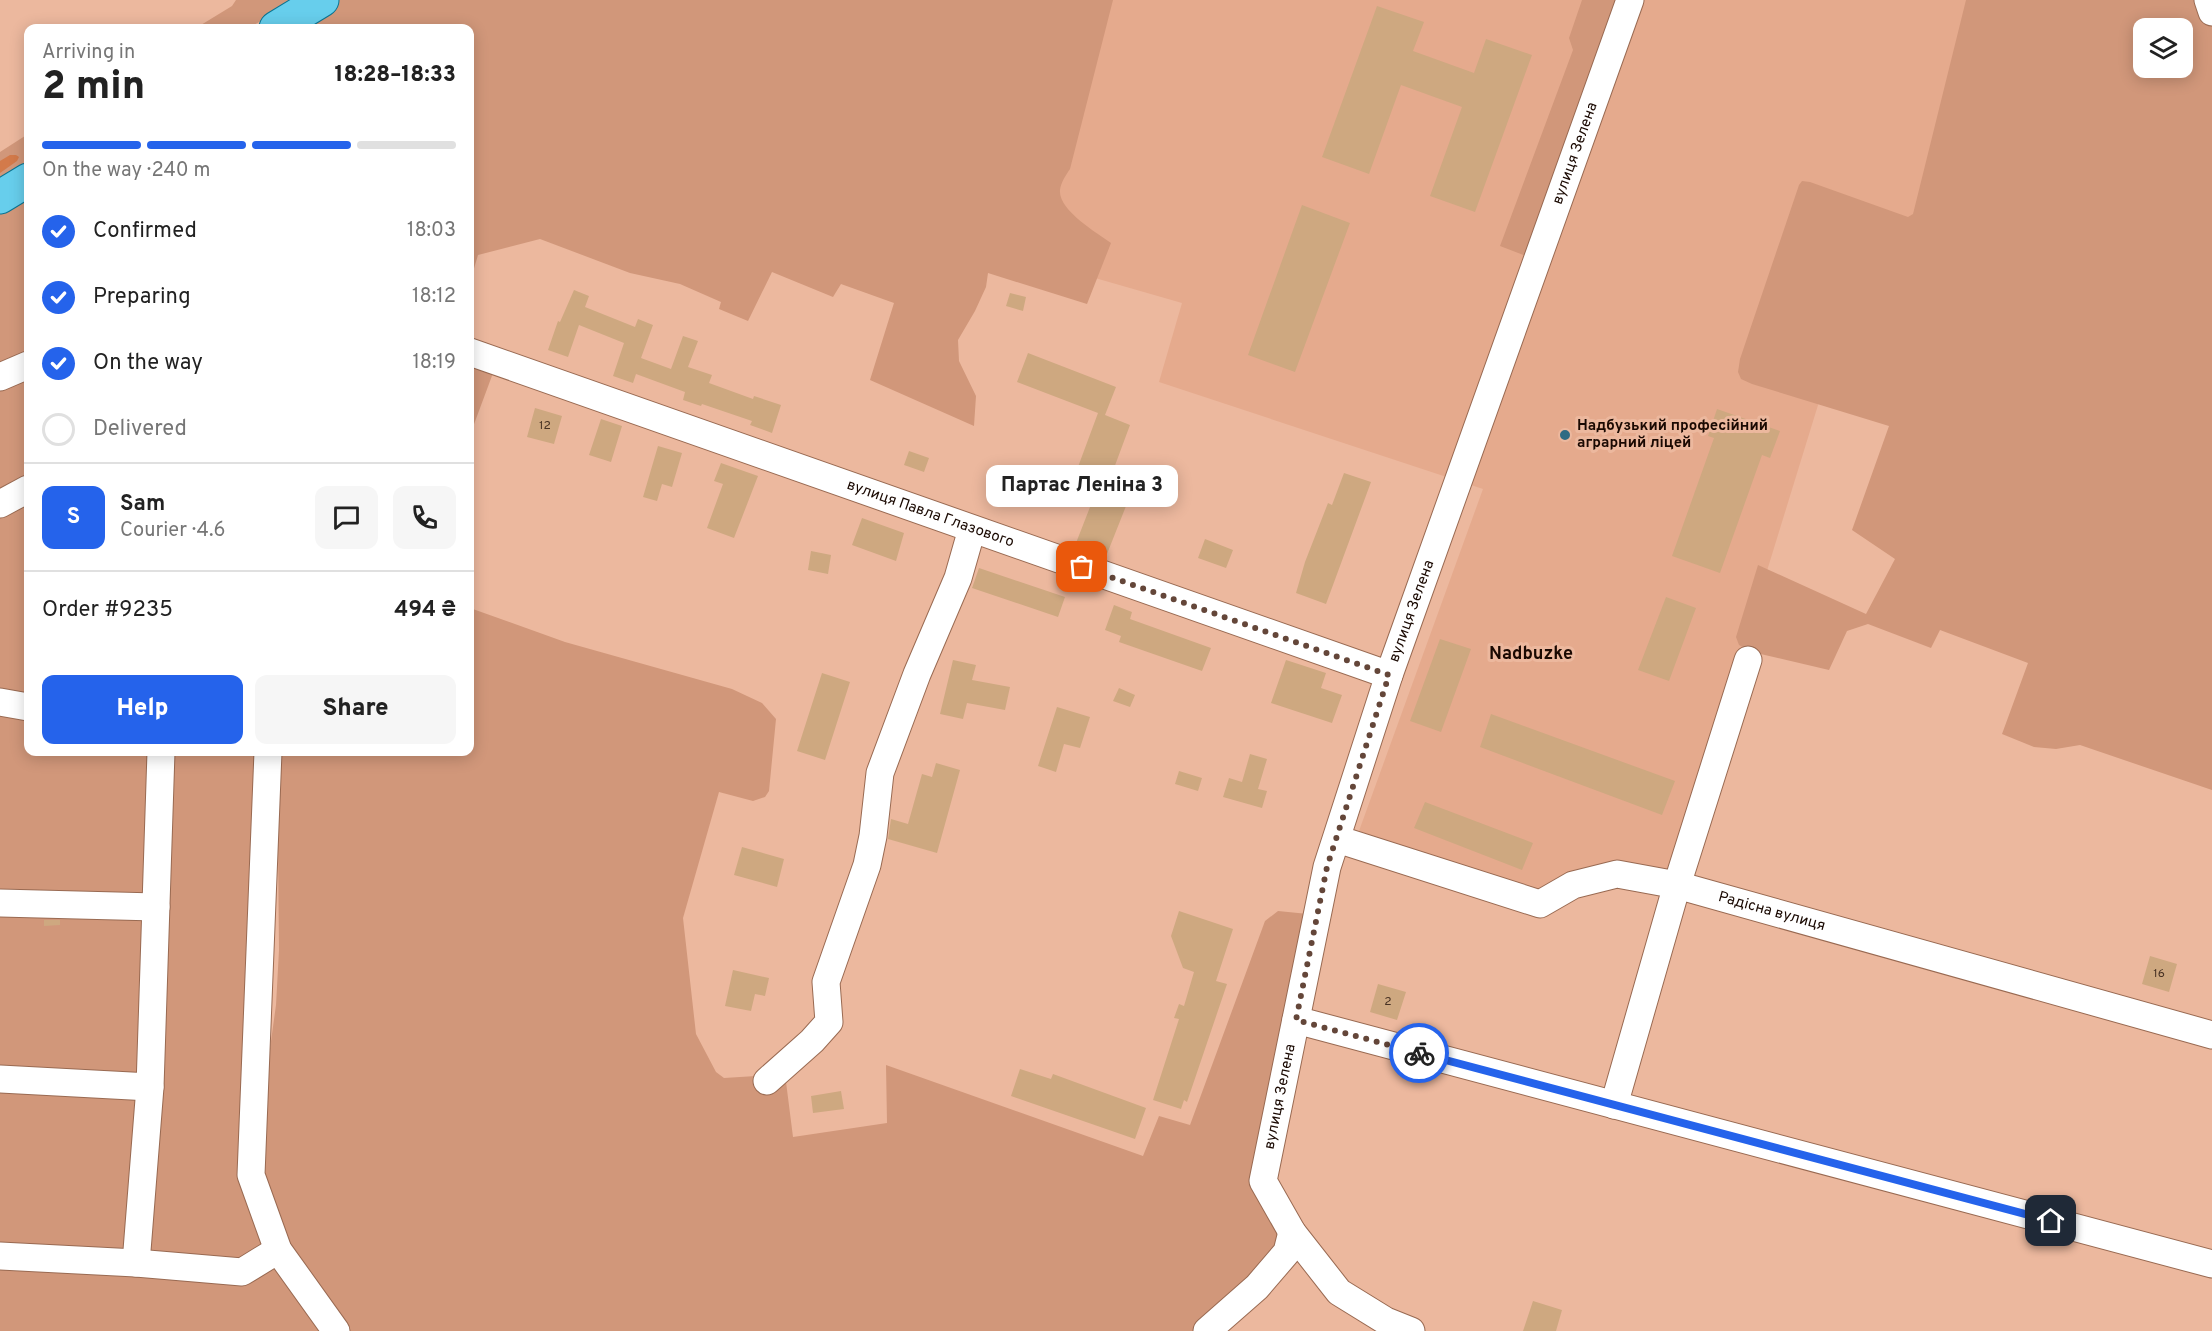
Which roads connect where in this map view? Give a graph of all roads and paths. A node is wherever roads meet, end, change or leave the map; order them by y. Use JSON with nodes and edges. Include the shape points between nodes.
{"nodes":[{"id":1,"x":322,"y":0,"type":"edge"},
{"id":2,"x":1630,"y":0,"type":"edge"},
{"id":3,"x":2208,"y":0,"type":"edge"},
{"id":4,"x":2212,"y":12,"type":"edge"},
{"id":5,"x":283,"y":24,"type":"edge"},
{"id":6,"x":24,"y":182,"type":"edge"},
{"id":7,"x":0,"y":197,"type":"edge"},
{"id":8,"x":474,"y":353,"type":"edge"},
{"id":9,"x":24,"y":367,"type":"edge"},
{"id":10,"x":0,"y":377,"type":"edge"},
{"id":11,"x":24,"y":491,"type":"edge"},
{"id":12,"x":0,"y":504,"type":"edge"},
{"id":13,"x":972,"y":529,"type":"junction"},
{"id":14,"x":1748,"y":660,"type":"dead end"},
{"id":15,"x":1389,"y":675,"type":"junction"},
{"id":16,"x":0,"y":702,"type":"edge"},
{"id":17,"x":24,"y":705,"type":"edge"},
{"id":18,"x":161,"y":756,"type":"edge"},
{"id":19,"x":268,"y":756,"type":"edge"},
{"id":20,"x":1337,"y":839,"type":"junction"},
{"id":21,"x":1677,"y":885,"type":"junction"},
{"id":22,"x":0,"y":903,"type":"edge"},
{"id":23,"x":156,"y":908,"type":"junction"},
{"id":24,"x":1296,"y":1020,"type":"junction"},
{"id":25,"x":2212,"y":1035,"type":"edge"},
{"id":26,"x":0,"y":1079,"type":"edge"},
{"id":27,"x":767,"y":1081,"type":"dead end"},
{"id":28,"x":150,"y":1087,"type":"junction"},
{"id":29,"x":1614,"y":1105,"type":"junction"},
{"id":30,"x":1292,"y":1232,"type":"junction"},
{"id":31,"x":278,"y":1250,"type":"junction"},
{"id":32,"x":0,"y":1256,"type":"edge"},
{"id":33,"x":136,"y":1263,"type":"junction"},
{"id":34,"x":2212,"y":1264,"type":"edge"},
{"id":35,"x":336,"y":1331,"type":"edge"},
{"id":36,"x":1207,"y":1331,"type":"edge"},
{"id":37,"x":1411,"y":1331,"type":"edge"}],
"edges":[{"from":1,"to":5,"type":"main road"},
{"from":2,"to":15,"type":"street","name":"вулиця Зелена"},
{"from":3,"to":4,"type":"street"},
{"from":6,"to":7,"type":"main road"},
{"from":8,"to":13,"type":"street","name":"вулиця Павла Глазового"},
{"from":9,"to":10,"type":"street"},
{"from":11,"to":12,"type":"street"},
{"from":13,"to":15,"type":"street","name":"вулиця Павла Глазового"},
{"from":13,"to":27,"type":"street","via":[[958,578],[880,772],[867,865],[826,982],[829,1022]]},
{"from":14,"to":21,"type":"street"},
{"from":15,"to":20,"type":"street","name":"вулиця Зелена"},
{"from":16,"to":17,"type":"street"},
{"from":18,"to":23,"type":"street"},
{"from":19,"to":31,"type":"street","via":[[251,1175]]},
{"from":20,"to":21,"type":"street","name":"Радісна вулиця","via":[[1540,904],[1573,885],[1617,874]]},
{"from":20,"to":24,"type":"street","name":"вулиця Зелена","via":[[1327,867]]},
{"from":21,"to":25,"type":"street","name":"Радісна вулиця"},
{"from":21,"to":29,"type":"street"},
{"from":22,"to":23,"type":"street"},
{"from":23,"to":28,"type":"street"},
{"from":24,"to":29,"type":"street"},
{"from":24,"to":30,"type":"street","name":"вулиця Зелена","via":[[1263,1181]]},
{"from":26,"to":28,"type":"street"},
{"from":28,"to":33,"type":"street"},
{"from":29,"to":34,"type":"street"},
{"from":30,"to":36,"type":"street","via":[[1287,1252],[1257,1287]]},
{"from":30,"to":37,"type":"street","name":"вулиця Зелена","via":[[1339,1292],[1386,1321]]},
{"from":31,"to":33,"type":"street","via":[[242,1272]]},
{"from":31,"to":35,"type":"street"},
{"from":32,"to":33,"type":"street"}]}
